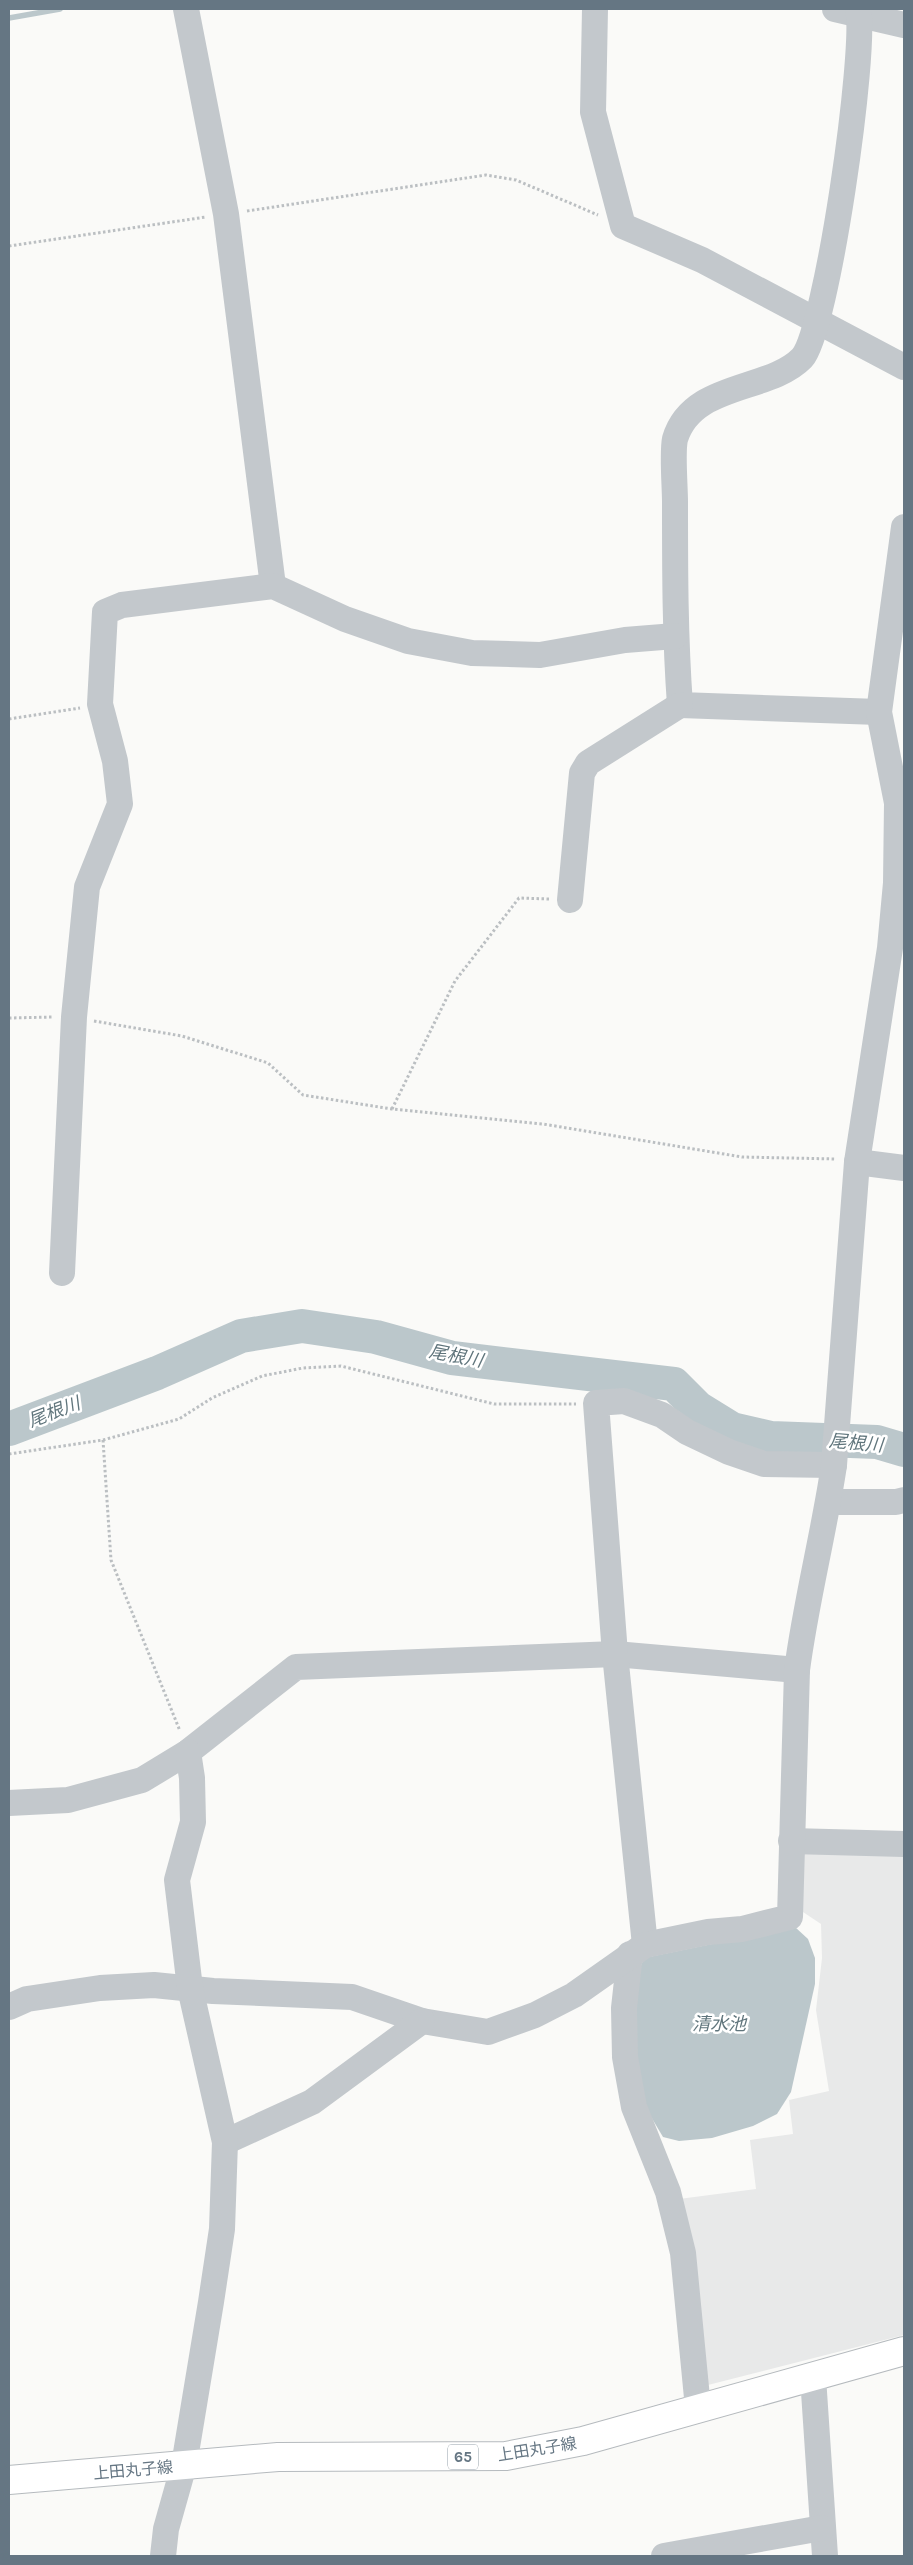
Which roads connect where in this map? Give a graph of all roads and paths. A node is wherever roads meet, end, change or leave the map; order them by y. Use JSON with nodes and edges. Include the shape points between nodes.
{"nodes":[{"id":1,"x":186,"y":9,"type":"edge"},
{"id":2,"x":595,"y":9,"type":"edge"},
{"id":3,"x":851,"y":11,"type":"edge"},
{"id":4,"x":904,"y":25,"type":"edge"},
{"id":5,"x":226,"y":214,"type":"junction"},
{"id":6,"x":624,"y":226,"type":"junction"},
{"id":7,"x":9,"y":246,"type":"edge"},
{"id":8,"x":817,"y":322,"type":"junction"},
{"id":9,"x":904,"y":367,"type":"edge"},
{"id":10,"x":904,"y":527,"type":"edge"},
{"id":11,"x":273,"y":586,"type":"junction"},
{"id":12,"x":899,"y":605,"type":"edge"},
{"id":13,"x":675,"y":636,"type":"junction"},
{"id":14,"x":100,"y":704,"type":"junction"},
{"id":15,"x":680,"y":705,"type":"junction"},
{"id":16,"x":880,"y":712,"type":"junction"},
{"id":17,"x":9,"y":719,"type":"edge"},
{"id":18,"x":570,"y":900,"type":"joint"},
{"id":19,"x":74,"y":1017,"type":"junction"},
{"id":20,"x":9,"y":1018,"type":"edge"},
{"id":21,"x":392,"y":1109,"type":"junction"},
{"id":22,"x":857,"y":1162,"type":"junction"},
{"id":23,"x":904,"y":1168,"type":"edge"},
{"id":24,"x":62,"y":1273,"type":"dead end"},
{"id":25,"x":596,"y":1403,"type":"junction"},
{"id":26,"x":103,"y":1440,"type":"junction"},
{"id":27,"x":835,"y":1449,"type":"junction"},
{"id":28,"x":9,"y":1454,"type":"edge"},
{"id":29,"x":904,"y":1500,"type":"edge"},
{"id":30,"x":829,"y":1502,"type":"junction"},
{"id":31,"x":615,"y":1654,"type":"junction"},
{"id":32,"x":797,"y":1670,"type":"junction"},
{"id":33,"x":188,"y":1752,"type":"junction"},
{"id":34,"x":9,"y":1803,"type":"edge"},
{"id":35,"x":791,"y":1841,"type":"junction"},
{"id":36,"x":904,"y":1844,"type":"edge"},
{"id":37,"x":637,"y":1950,"type":"junction"},
{"id":38,"x":190,"y":1988,"type":"junction"},
{"id":39,"x":9,"y":2007,"type":"edge"},
{"id":40,"x":422,"y":2020,"type":"junction"},
{"id":41,"x":225,"y":2142,"type":"junction"},
{"id":42,"x":904,"y":2351,"type":"edge"},
{"id":43,"x":813,"y":2377,"type":"junction"},
{"id":44,"x":698,"y":2408,"type":"junction"},
{"id":45,"x":184,"y":2465,"type":"junction"},
{"id":46,"x":9,"y":2480,"type":"edge"},
{"id":47,"x":822,"y":2528,"type":"junction"},
{"id":48,"x":163,"y":2556,"type":"edge"},
{"id":49,"x":664,"y":2556,"type":"edge"},
{"id":50,"x":825,"y":2556,"type":"edge"}],
"edges":[{"from":1,"to":5,"type":"street"},
{"from":2,"to":6,"type":"street","via":[[593,112]]},
{"from":3,"to":4,"type":"street"},
{"from":3,"to":8,"type":"street","via":[[852,132]]},
{"from":5,"to":6,"type":"path","via":[[486,174],[516,180]]},
{"from":5,"to":7,"type":"path"},
{"from":5,"to":11,"type":"street"},
{"from":6,"to":8,"type":"street","via":[[702,260]]},
{"from":8,"to":9,"type":"street"},
{"from":8,"to":13,"type":"street","via":[[803,356],[787,369],[728,391],[692,410],[675,439]]},
{"from":10,"to":12,"type":"street"},
{"from":11,"to":13,"type":"street","via":[[345,619],[399,638],[472,653],[540,655],[625,640]]},
{"from":11,"to":14,"type":"street","via":[[122,605],[105,612]]},
{"from":12,"to":16,"type":"street"},
{"from":13,"to":15,"type":"street"},
{"from":14,"to":17,"type":"path"},
{"from":14,"to":19,"type":"street","via":[[115,761],[120,804],[87,888]]},
{"from":15,"to":16,"type":"street"},
{"from":15,"to":18,"type":"street","via":[[588,763],[582,773]]},
{"from":16,"to":22,"type":"street","via":[[897,804],[896,883],[890,948]]},
{"from":18,"to":21,"type":"path","via":[[520,898],[455,981]]},
{"from":19,"to":20,"type":"path"},
{"from":19,"to":21,"type":"path","via":[[182,1036],[268,1063],[303,1095]]},
{"from":19,"to":24,"type":"street"},
{"from":21,"to":22,"type":"path","via":[[543,1124],[742,1157]]},
{"from":22,"to":23,"type":"street"},
{"from":22,"to":27,"type":"street"},
{"from":25,"to":26,"type":"path","via":[[494,1404],[342,1366],[304,1368],[262,1376],[212,1398],[179,1419]]},
{"from":25,"to":27,"type":"street","via":[[624,1401],[662,1415],[729,1452],[764,1464]]},
{"from":25,"to":31,"type":"street"},
{"from":26,"to":28,"type":"path"},
{"from":26,"to":33,"type":"path","via":[[111,1560]]},
{"from":27,"to":30,"type":"street"},
{"from":29,"to":30,"type":"street"},
{"from":30,"to":32,"type":"street","via":[[802,1630]]},
{"from":31,"to":32,"type":"street"},
{"from":31,"to":33,"type":"street","via":[[296,1667]]},
{"from":31,"to":37,"type":"street"},
{"from":32,"to":35,"type":"street"},
{"from":33,"to":34,"type":"street","via":[[142,1780],[68,1800]]},
{"from":33,"to":38,"type":"street","via":[[193,1822],[177,1880]]},
{"from":35,"to":36,"type":"street"},
{"from":35,"to":37,"type":"street","via":[[790,1917],[742,1929],[708,1932]]},
{"from":37,"to":40,"type":"street","via":[[574,1996],[488,2032]]},
{"from":37,"to":44,"type":"street","via":[[624,2008],[625,2057],[634,2107],[668,2192],[683,2253]]},
{"from":38,"to":39,"type":"street","via":[[154,1984],[100,1988],[27,1998]]},
{"from":38,"to":40,"type":"street","via":[[352,1997]]},
{"from":38,"to":41,"type":"street"},
{"from":40,"to":41,"type":"street","via":[[312,2102]]},
{"from":41,"to":45,"type":"street","via":[[222,2229]]},
{"from":42,"to":43,"type":"main road","name":"上田丸子線","number":"65"},
{"from":43,"to":44,"type":"main road","name":"上田丸子線","number":"65"},
{"from":43,"to":47,"type":"street"},
{"from":44,"to":45,"type":"main road","name":"上田丸子線","number":"65","via":[[583,2441],[506,2456],[278,2458]]},
{"from":45,"to":46,"type":"main road","name":"上田丸子線","number":"65"},
{"from":45,"to":48,"type":"street","via":[[166,2529]]},
{"from":47,"to":49,"type":"street"},
{"from":47,"to":50,"type":"street"}]}
